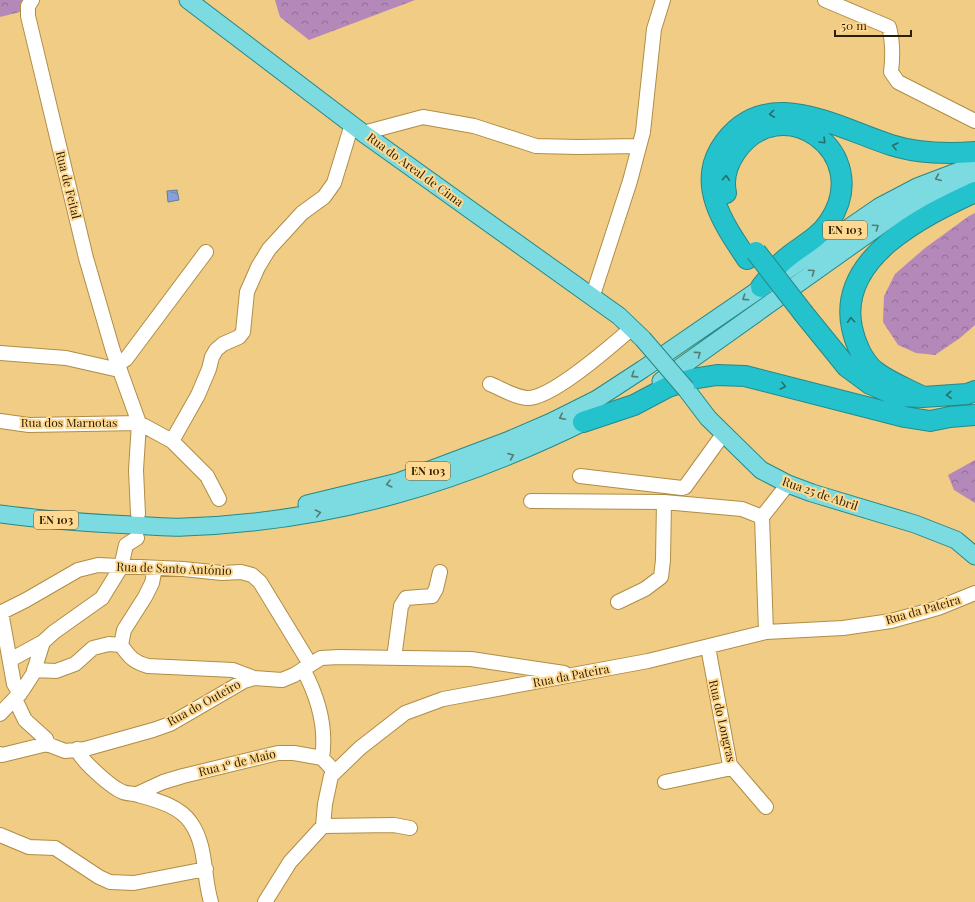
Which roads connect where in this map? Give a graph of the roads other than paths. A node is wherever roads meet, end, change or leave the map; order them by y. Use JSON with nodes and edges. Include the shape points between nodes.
{"nodes":[{"id":1,"x":32,"y":0,"type":"edge"},
{"id":2,"x":188,"y":0,"type":"edge"},
{"id":3,"x":663,"y":0,"type":"edge"},
{"id":4,"x":825,"y":0,"type":"edge"},
{"id":5,"x":975,"y":121,"type":"edge"},
{"id":6,"x":357,"y":128,"type":"junction"},
{"id":7,"x":639,"y":146,"type":"junction"},
{"id":8,"x":975,"y":152,"type":"edge"},
{"id":9,"x":975,"y":165,"type":"edge"},
{"id":10,"x":975,"y":181,"type":"edge"},
{"id":11,"x":975,"y":192,"type":"edge"},
{"id":12,"x":206,"y":252,"type":"dead end"},
{"id":13,"x":751,"y":255,"type":"junction"},
{"id":14,"x":762,"y":287,"type":"junction"},
{"id":15,"x":592,"y":298,"type":"junction"},
{"id":16,"x":800,"y":317,"type":"junction"},
{"id":17,"x":638,"y":334,"type":"junction"},
{"id":18,"x":0,"y":353,"type":"edge"},
{"id":19,"x":118,"y":367,"type":"junction"},
{"id":20,"x":490,"y":384,"type":"dead end"},
{"id":21,"x":975,"y":391,"type":"edge"},
{"id":22,"x":924,"y":397,"type":"junction"},
{"id":23,"x":975,"y":415,"type":"edge"},
{"id":24,"x":950,"y":416,"type":"junction"},
{"id":25,"x":0,"y":421,"type":"edge"},
{"id":26,"x":583,"y":422,"type":"junction"},
{"id":27,"x":139,"y":423,"type":"junction"},
{"id":28,"x":724,"y":433,"type":"junction"},
{"id":29,"x":172,"y":441,"type":"junction"},
{"id":30,"x":580,"y":476,"type":"dead end"},
{"id":31,"x":788,"y":484,"type":"junction"},
{"id":32,"x":219,"y":499,"type":"dead end"},
{"id":33,"x":531,"y":501,"type":"dead end"},
{"id":34,"x":664,"y":502,"type":"junction"},
{"id":35,"x":0,"y":514,"type":"edge"},
{"id":36,"x":138,"y":514,"type":"dead end"},
{"id":37,"x":762,"y":517,"type":"junction"},
{"id":38,"x":112,"y":524,"type":"junction"},
{"id":39,"x":137,"y":538,"type":"dead end"},
{"id":40,"x":975,"y":556,"type":"edge"},
{"id":41,"x":121,"y":567,"type":"junction"},
{"id":42,"x":155,"y":568,"type":"junction"},
{"id":43,"x":440,"y":572,"type":"dead end"},
{"id":44,"x":975,"y":593,"type":"edge"},
{"id":45,"x":618,"y":602,"type":"dead end"},
{"id":46,"x":0,"y":612,"type":"edge"},
{"id":47,"x":766,"y":632,"type":"junction"},
{"id":48,"x":43,"y":642,"type":"junction"},
{"id":49,"x":121,"y":645,"type":"junction"},
{"id":50,"x":708,"y":647,"type":"junction"},
{"id":51,"x":394,"y":658,"type":"junction"},
{"id":52,"x":10,"y":660,"type":"junction"},
{"id":53,"x":306,"y":667,"type":"junction"},
{"id":54,"x":34,"y":670,"type":"junction"},
{"id":55,"x":575,"y":674,"type":"junction"},
{"id":56,"x":254,"y":678,"type":"junction"},
{"id":57,"x":18,"y":696,"type":"junction"},
{"id":58,"x":0,"y":714,"type":"edge"},
{"id":59,"x":48,"y":745,"type":"junction"},
{"id":60,"x":78,"y":749,"type":"junction"},
{"id":61,"x":0,"y":754,"type":"edge"},
{"id":62,"x":322,"y":758,"type":"junction"},
{"id":63,"x":732,"y":768,"type":"junction"},
{"id":64,"x":336,"y":772,"type":"junction"},
{"id":65,"x":665,"y":782,"type":"dead end"},
{"id":66,"x":137,"y":794,"type":"junction"},
{"id":67,"x":766,"y":808,"type":"dead end"},
{"id":68,"x":323,"y":826,"type":"junction"},
{"id":69,"x":410,"y":828,"type":"dead end"},
{"id":70,"x":0,"y":835,"type":"edge"},
{"id":71,"x":206,"y":869,"type":"junction"},
{"id":72,"x":211,"y":902,"type":"edge"},
{"id":73,"x":265,"y":902,"type":"edge"}],
"edges":[{"from":1,"to":19,"type":"street","name":"Rua de Feital","via":[[28,6],[28,16],[86,258]]},
{"from":2,"to":6,"type":"main road","name":"Rua do Areal de Cima"},
{"from":3,"to":7,"type":"street","via":[[654,29],[643,132]]},
{"from":4,"to":5,"type":"street","via":[[889,27],[893,57],[890,72],[898,82]]},
{"from":6,"to":7,"type":"street","via":[[423,117],[474,126],[536,146]]},
{"from":6,"to":15,"type":"main road","name":"Rua do Areal de Cima"},
{"from":6,"to":29,"type":"street","via":[[334,183],[324,197],[302,213],[269,249],[258,267],[247,292],[243,332],[216,350],[198,395]]},
{"from":7,"to":15,"type":"street"},
{"from":8,"to":13,"type":"highway","one_way":true,"via":[[926,153],[892,146],[810,116],[789,112],[766,114],[745,122],[729,134],[718,154],[712,171],[712,190],[717,210]]},
{"from":9,"to":14,"type":"main road","number":"EN 103","one_way":true,"via":[[917,187],[878,207]]},
{"from":26,"to":10,"type":"main road","number":"EN 103","one_way":true,"via":[[652,388],[886,220],[924,201]]},
{"from":22,"to":11,"type":"highway","one_way":true,"via":[[874,370],[863,356],[851,325],[856,284],[864,268],[876,254],[908,229]]},
{"from":12,"to":19,"type":"street"},
{"from":13,"to":14,"type":"highway","one_way":true,"via":[[729,207],[725,188],[726,172],[732,157],[740,145],[753,134],[769,127],[787,125],[808,130],[823,140],[835,156],[841,176],[840,197],[829,222],[782,262]]},
{"from":13,"to":16,"type":"highway"},
{"from":14,"to":38,"type":"main road","number":"EN 103","one_way":true,"via":[[596,399],[507,442],[398,482],[314,502],[250,513],[184,521]]},
{"from":15,"to":17,"type":"main road","name":"Rua do Areal de Cima","via":[[619,316]]},
{"from":16,"to":22,"type":"highway","via":[[847,367],[870,384],[898,396]]},
{"from":16,"to":24,"type":"highway","via":[[837,372],[864,393],[907,410]]},
{"from":17,"to":20,"type":"street","via":[[540,396],[528,398],[515,395]]},
{"from":17,"to":28,"type":"main road","name":"Rua 25 de Abril","bridge":true,"via":[[708,418]]},
{"from":18,"to":19,"type":"street","via":[[66,358]]},
{"from":19,"to":27,"type":"street","name":"Rua de Feital"},
{"from":21,"to":22,"type":"highway","one_way":true,"via":[[967,394]]},
{"from":23,"to":24,"type":"highway"},
{"from":26,"to":24,"type":"highway","one_way":true,"via":[[634,405],[668,387],[716,375],[745,376],[905,417],[930,421]]},
{"from":25,"to":27,"type":"street","name":"Rua dos Marnotas","via":[[35,425]]},
{"from":38,"to":26,"type":"main road","number":"EN 103","one_way":true,"via":[[183,527],[314,514],[400,495],[475,471]]},
{"from":27,"to":29,"type":"street"},
{"from":27,"to":36,"type":"street","via":[[136,470]]},
{"from":28,"to":30,"type":"street","via":[[682,488]]},
{"from":28,"to":31,"type":"main road","name":"Rua 25 de Abril","via":[[761,470]]},
{"from":29,"to":32,"type":"street","via":[[207,476]]},
{"from":31,"to":37,"type":"street"},
{"from":31,"to":40,"type":"main road","name":"Rua 25 de Abril","via":[[949,537]]},
{"from":33,"to":34,"type":"street"},
{"from":34,"to":37,"type":"street","via":[[742,509]]},
{"from":34,"to":45,"type":"street","via":[[661,577],[645,589]]},
{"from":35,"to":38,"type":"main road","number":"EN 103","via":[[44,520]]},
{"from":37,"to":47,"type":"street"},
{"from":39,"to":41,"type":"street","via":[[126,545]]},
{"from":41,"to":42,"type":"street","name":"Rua de Santo António"},
{"from":41,"to":46,"type":"street","name":"Rua de Santo António","via":[[98,566],[78,570]]},
{"from":41,"to":48,"type":"street","via":[[102,598]]},
{"from":42,"to":49,"type":"street","via":[[152,583],[124,630]]},
{"from":42,"to":53,"type":"street","name":"Rua de Santo António","via":[[241,572],[252,575],[275,604]]},
{"from":43,"to":51,"type":"street","via":[[432,596],[406,598],[401,606]]},
{"from":44,"to":47,"type":"street","name":"Rua da Pateira","via":[[938,608],[891,621],[843,628]]},
{"from":46,"to":52,"type":"street"},
{"from":47,"to":50,"type":"street","name":"Rua da Pateira"},
{"from":48,"to":52,"type":"street"},
{"from":48,"to":54,"type":"street"},
{"from":49,"to":54,"type":"street","via":[[109,644],[93,648],[75,664],[56,671]]},
{"from":49,"to":56,"type":"street","via":[[135,662],[148,666],[232,670]]},
{"from":50,"to":55,"type":"street","name":"Rua da Pateira"},
{"from":50,"to":63,"type":"street","name":"Rua do Longras","via":[[724,740]]},
{"from":51,"to":53,"type":"street","name":"Rua do Outeiro","via":[[321,658]]},
{"from":51,"to":55,"type":"street","name":"Rua do Outeiro","via":[[471,658]]},
{"from":52,"to":57,"type":"street"},
{"from":53,"to":56,"type":"street","name":"Rua do Outeiro","via":[[282,680]]},
{"from":53,"to":62,"type":"street","name":"Rua de Santo António","via":[[319,704],[324,743]]},
{"from":54,"to":57,"type":"street"},
{"from":55,"to":64,"type":"street","name":"Rua da Pateira","via":[[443,700],[405,713],[360,748]]},
{"from":56,"to":60,"type":"street","name":"Rua do Outeiro","via":[[244,681],[170,724]]},
{"from":57,"to":58,"type":"street"},
{"from":57,"to":59,"type":"street","via":[[25,720],[46,739]]},
{"from":59,"to":60,"type":"street","name":"Rua do Outeiro","via":[[65,750]]},
{"from":59,"to":61,"type":"street","name":"Rua do Outeiro"},
{"from":60,"to":66,"type":"street","via":[[79,756],[88,765],[123,793]]},
{"from":62,"to":64,"type":"street"},
{"from":62,"to":66,"type":"street","name":"Rua 1º de Maio","via":[[294,753],[267,754],[176,778]]},
{"from":63,"to":65,"type":"street"},
{"from":63,"to":67,"type":"street","name":"Rua do Longras"},
{"from":64,"to":68,"type":"street","name":"Rua da Pateira","via":[[331,776]]},
{"from":66,"to":71,"type":"street","via":[[164,803],[179,811],[191,822],[199,838]]},
{"from":68,"to":69,"type":"street","via":[[394,825]]},
{"from":68,"to":73,"type":"street","via":[[290,862]]},
{"from":70,"to":71,"type":"street","via":[[29,847],[54,848],[110,882],[134,883]]},
{"from":71,"to":72,"type":"street"}]}
